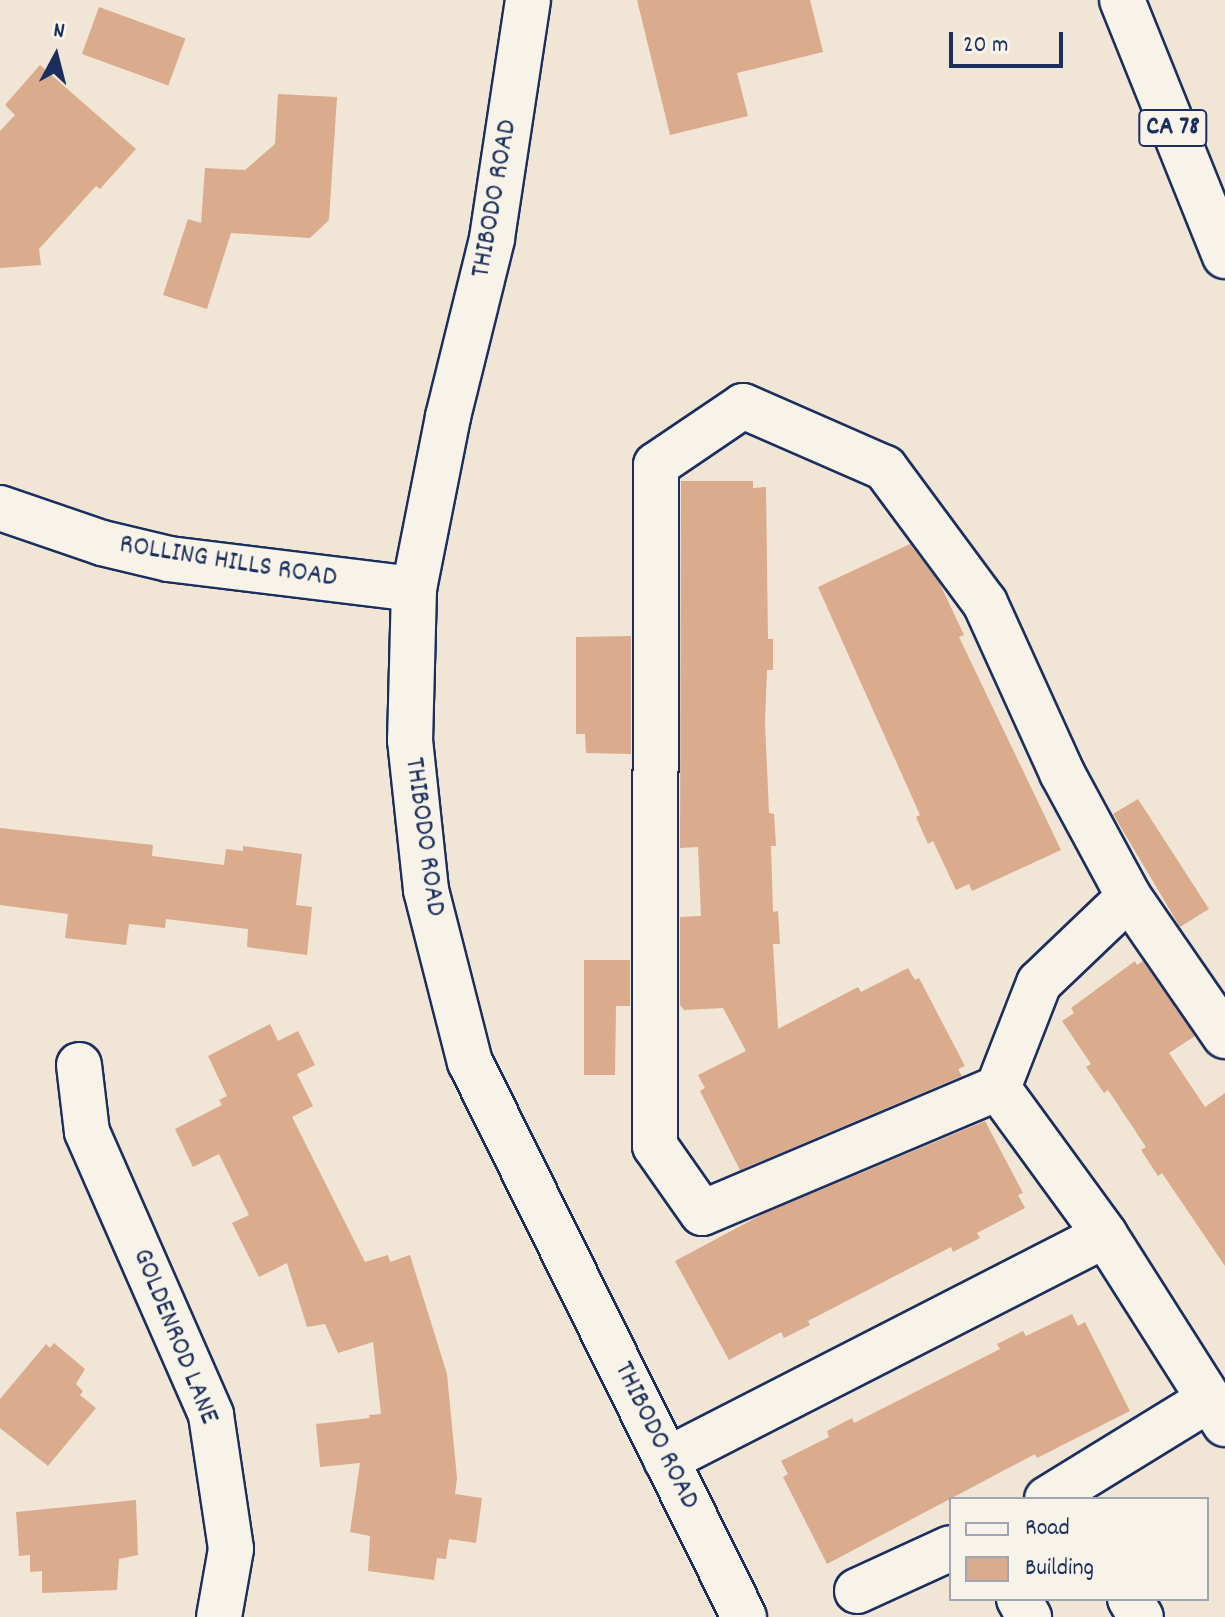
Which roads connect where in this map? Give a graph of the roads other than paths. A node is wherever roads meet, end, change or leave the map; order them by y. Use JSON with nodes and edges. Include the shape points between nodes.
{"nodes":[{"id":1,"x":528,"y":0,"type":"edge"},
{"id":2,"x":1122,"y":0,"type":"edge"},
{"id":3,"x":1225,"y":256,"type":"edge"},
{"id":4,"x":0,"y":508,"type":"edge"},
{"id":5,"x":414,"y":589,"type":"junction"},
{"id":6,"x":1129,"y":897,"type":"junction"},
{"id":7,"x":1225,"y":1036,"type":"edge"},
{"id":8,"x":79,"y":1065,"type":"dead end"},
{"id":9,"x":998,"y":1088,"type":"junction"},
{"id":10,"x":1105,"y":1235,"type":"junction"},
{"id":11,"x":1216,"y":1412,"type":"edge"},
{"id":12,"x":666,"y":1460,"type":"junction"},
{"id":13,"x":1061,"y":1496,"type":"edge"},
{"id":14,"x":949,"y":1549,"type":"edge"},
{"id":15,"x":857,"y":1591,"type":"dead end"},
{"id":16,"x":219,"y":1617,"type":"edge"},
{"id":17,"x":744,"y":1617,"type":"edge"}],
"edges":[{"from":1,"to":5,"type":"main road","name":"THIBODO ROAD","via":[[492,239],[448,417]]},
{"from":2,"to":3,"type":"main road","number":"CA 78"},
{"from":4,"to":5,"type":"main road","name":"ROLLING HILLS ROAD","via":[[102,543],[169,559]]},
{"from":5,"to":12,"type":"main road","name":"THIBODO ROAD","via":[[410,740],[426,890],[470,1062]]},
{"from":6,"to":7,"type":"main road"},
{"from":6,"to":9,"type":"main road","via":[[1039,983]]},
{"from":6,"to":9,"type":"main road","via":[[1062,773],[985,603],[885,468],[743,406],[656,465],[655,1146],[702,1213]]},
{"from":8,"to":16,"type":"main road","name":"GOLDENROD LANE","via":[[87,1132],[211,1415],[231,1549]]},
{"from":9,"to":10,"type":"main road"},
{"from":10,"to":11,"type":"main road"},
{"from":10,"to":12,"type":"main road"},
{"from":11,"to":13,"type":"main road"},
{"from":12,"to":17,"type":"main road","name":"THIBODO ROAD"},
{"from":14,"to":15,"type":"main road"}]}
